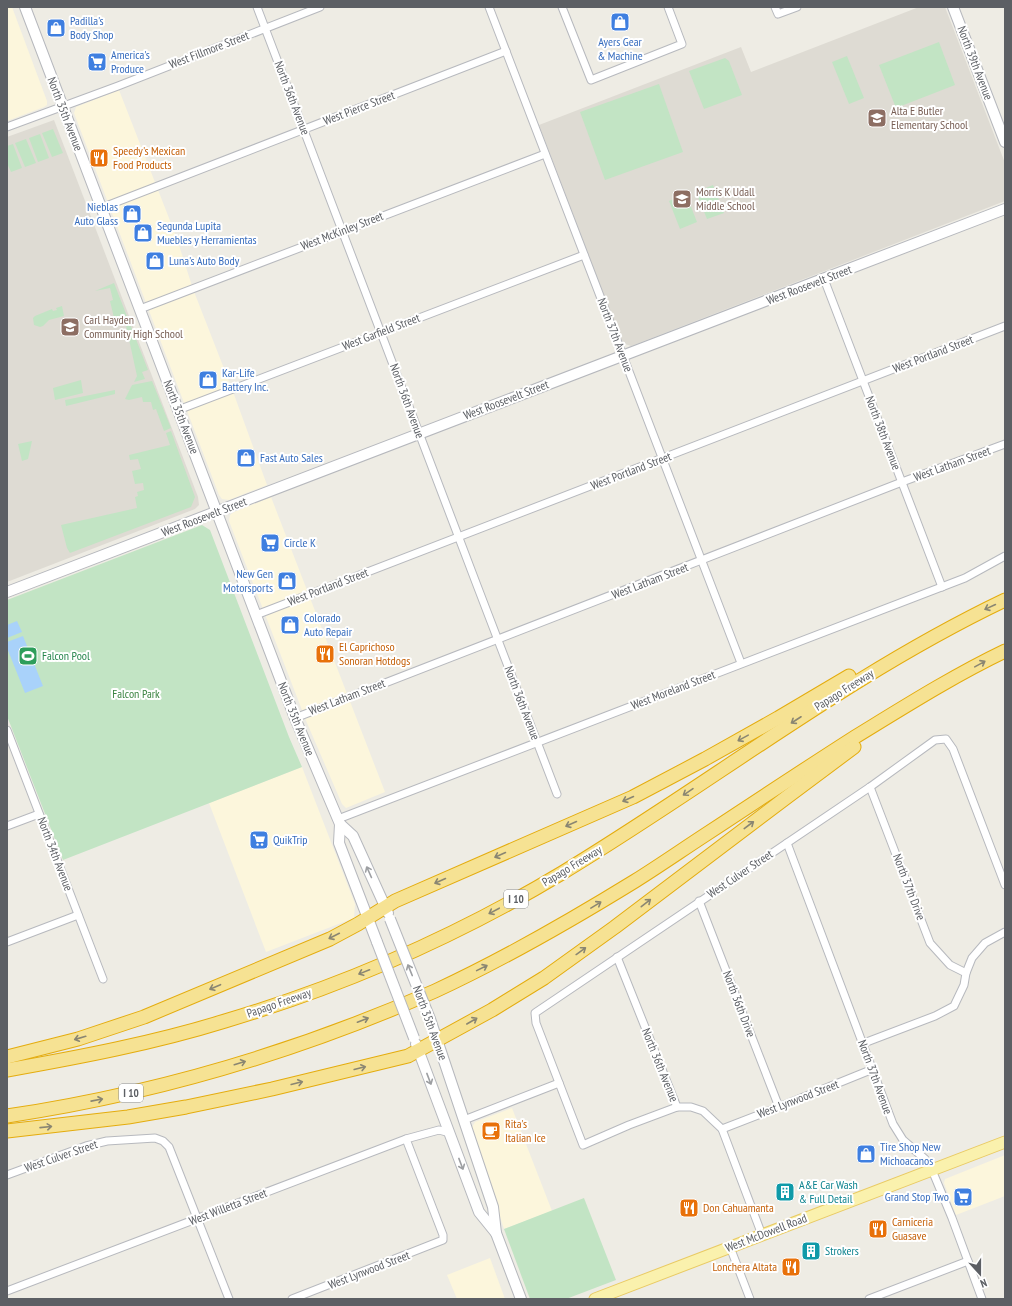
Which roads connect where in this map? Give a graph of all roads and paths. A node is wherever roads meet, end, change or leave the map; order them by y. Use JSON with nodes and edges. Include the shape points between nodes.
{"nodes":[{"id":1,"x":25,"y":7,"type":"edge"},
{"id":2,"x":257,"y":7,"type":"edge"},
{"id":3,"x":320,"y":7,"type":"edge"},
{"id":4,"x":489,"y":7,"type":"edge"},
{"id":5,"x":562,"y":7,"type":"edge"},
{"id":6,"x":668,"y":7,"type":"edge"},
{"id":7,"x":796,"y":7,"type":"edge"},
{"id":8,"x":953,"y":7,"type":"edge"},
{"id":9,"x":777,"y":11,"type":"edge"},
{"id":10,"x":265,"y":28,"type":"junction"},
{"id":11,"x":506,"y":51,"type":"junction"},
{"id":12,"x":63,"y":106,"type":"junction"},
{"id":13,"x":7,"y":127,"type":"edge"},
{"id":14,"x":304,"y":129,"type":"junction"},
{"id":15,"x":1005,"y":142,"type":"edge"},
{"id":16,"x":545,"y":154,"type":"junction"},
{"id":17,"x":101,"y":208,"type":"junction"},
{"id":18,"x":1005,"y":209,"type":"edge"},
{"id":19,"x":343,"y":231,"type":"junction"},
{"id":20,"x":584,"y":255,"type":"junction"},
{"id":21,"x":824,"y":279,"type":"junction"},
{"id":22,"x":140,"y":309,"type":"junction"},
{"id":23,"x":1005,"y":326,"type":"edge"},
{"id":24,"x":381,"y":332,"type":"junction"},
{"id":25,"x":622,"y":355,"type":"junction"},
{"id":26,"x":863,"y":381,"type":"junction"},
{"id":27,"x":178,"y":410,"type":"junction"},
{"id":28,"x":419,"y":434,"type":"junction"},
{"id":29,"x":1005,"y":444,"type":"edge"},
{"id":30,"x":662,"y":458,"type":"junction"},
{"id":31,"x":902,"y":482,"type":"junction"},
{"id":32,"x":217,"y":512,"type":"junction"},
{"id":33,"x":459,"y":537,"type":"junction"},
{"id":34,"x":1005,"y":556,"type":"edge"},
{"id":35,"x":702,"y":561,"type":"junction"},
{"id":36,"x":942,"y":587,"type":"junction"},
{"id":37,"x":7,"y":592,"type":"edge"},
{"id":38,"x":1005,"y":600,"type":"edge"},
{"id":39,"x":975,"y":614,"type":"junction"},
{"id":40,"x":256,"y":615,"type":"junction"},
{"id":41,"x":498,"y":639,"type":"junction"},
{"id":42,"x":1005,"y":651,"type":"edge"},
{"id":43,"x":741,"y":663,"type":"junction"},
{"id":44,"x":955,"y":678,"type":"junction"},
{"id":45,"x":295,"y":718,"type":"junction"},
{"id":46,"x":7,"y":730,"type":"edge"},
{"id":47,"x":537,"y":742,"type":"junction"},
{"id":48,"x":870,"y":787,"type":"junction"},
{"id":49,"x":558,"y":794,"type":"dead end"},
{"id":50,"x":39,"y":814,"type":"junction"},
{"id":51,"x":339,"y":822,"type":"junction"},
{"id":52,"x":7,"y":826,"type":"edge"},
{"id":53,"x":787,"y":843,"type":"junction"},
{"id":54,"x":1005,"y":885,"type":"edge"},
{"id":55,"x":700,"y":902,"type":"junction"},
{"id":56,"x":388,"y":913,"type":"junction"},
{"id":57,"x":78,"y":915,"type":"junction"},
{"id":58,"x":370,"y":923,"type":"junction"},
{"id":59,"x":1005,"y":932,"type":"edge"},
{"id":60,"x":7,"y":942,"type":"edge"},
{"id":61,"x":617,"y":957,"type":"junction"},
{"id":62,"x":966,"y":973,"type":"junction"},
{"id":63,"x":103,"y":979,"type":"dead end"},
{"id":64,"x":436,"y":1035,"type":"junction"},
{"id":65,"x":864,"y":1043,"type":"junction"},
{"id":66,"x":419,"y":1050,"type":"junction"},
{"id":67,"x":7,"y":1057,"type":"edge"},
{"id":68,"x":7,"y":1070,"type":"edge"},
{"id":69,"x":873,"y":1070,"type":"junction"},
{"id":70,"x":559,"y":1083,"type":"junction"},
{"id":71,"x":678,"y":1107,"type":"junction"},
{"id":72,"x":779,"y":1107,"type":"junction"},
{"id":73,"x":7,"y":1116,"type":"edge"},
{"id":74,"x":464,"y":1120,"type":"junction"},
{"id":75,"x":722,"y":1128,"type":"junction"},
{"id":76,"x":7,"y":1131,"type":"edge"},
{"id":77,"x":450,"y":1133,"type":"junction"},
{"id":78,"x":406,"y":1139,"type":"junction"},
{"id":79,"x":1005,"y":1142,"type":"edge"},
{"id":80,"x":932,"y":1170,"type":"junction"},
{"id":81,"x":7,"y":1175,"type":"edge"},
{"id":82,"x":197,"y":1219,"type":"junction"},
{"id":83,"x":496,"y":1233,"type":"junction"},
{"id":84,"x":762,"y":1235,"type":"junction"},
{"id":85,"x":730,"y":1247,"type":"junction"},
{"id":86,"x":968,"y":1260,"type":"junction"},
{"id":87,"x":7,"y":1291,"type":"edge"},
{"id":88,"x":229,"y":1299,"type":"edge"},
{"id":89,"x":292,"y":1299,"type":"edge"},
{"id":90,"x":520,"y":1299,"type":"edge"},
{"id":91,"x":595,"y":1299,"type":"edge"},
{"id":92,"x":750,"y":1299,"type":"edge"},
{"id":93,"x":869,"y":1299,"type":"edge"},
{"id":94,"x":982,"y":1299,"type":"edge"}],
"edges":[{"from":1,"to":12,"type":"main road","name":"North 35th Avenue"},
{"from":2,"to":10,"type":"street","name":"North 36th Avenue"},
{"from":3,"to":10,"type":"street","name":"West Fillmore Street"},
{"from":4,"to":11,"type":"street","name":"North 37th Avenue"},
{"from":5,"to":6,"type":"street","via":[[590,80],[682,44]]},
{"from":7,"to":9,"type":"street"},
{"from":8,"to":15,"type":"main road","name":"North 39th Avenue"},
{"from":10,"to":12,"type":"street","name":"West Fillmore Street"},
{"from":10,"to":14,"type":"street","name":"North 36th Avenue"},
{"from":11,"to":14,"type":"street","name":"West Pierce Street"},
{"from":11,"to":16,"type":"street","name":"North 37th Avenue"},
{"from":12,"to":13,"type":"street","name":"West Fillmore Street"},
{"from":12,"to":17,"type":"main road","name":"North 35th Avenue"},
{"from":14,"to":17,"type":"street","name":"West Pierce Street"},
{"from":14,"to":19,"type":"street","name":"North 36th Avenue"},
{"from":16,"to":19,"type":"street","name":"West McKinley Street"},
{"from":16,"to":20,"type":"street","name":"North 37th Avenue"},
{"from":17,"to":22,"type":"main road","name":"North 35th Avenue"},
{"from":18,"to":21,"type":"main road","name":"West Roosevelt Street"},
{"from":19,"to":22,"type":"street","name":"West McKinley Street"},
{"from":19,"to":24,"type":"street","name":"North 36th Avenue"},
{"from":20,"to":24,"type":"street","name":"West Garfield Street"},
{"from":20,"to":25,"type":"street","name":"North 37th Avenue"},
{"from":21,"to":25,"type":"main road","name":"West Roosevelt Street"},
{"from":21,"to":26,"type":"street","name":"North 38th Avenue"},
{"from":22,"to":27,"type":"main road","name":"North 35th Avenue"},
{"from":23,"to":26,"type":"street","name":"West Portland Street"},
{"from":24,"to":27,"type":"street","name":"West Garfield Street"},
{"from":24,"to":28,"type":"street","name":"North 36th Avenue"},
{"from":25,"to":28,"type":"main road","name":"West Roosevelt Street"},
{"from":25,"to":30,"type":"street","name":"North 37th Avenue"},
{"from":26,"to":30,"type":"street","name":"West Portland Street"},
{"from":26,"to":31,"type":"street","name":"North 38th Avenue"},
{"from":27,"to":32,"type":"main road","name":"North 35th Avenue"},
{"from":28,"to":32,"type":"main road","name":"West Roosevelt Street"},
{"from":28,"to":33,"type":"street","name":"North 36th Avenue"},
{"from":29,"to":31,"type":"street","name":"West Latham Street"},
{"from":30,"to":33,"type":"street","name":"West Portland Street"},
{"from":30,"to":35,"type":"street","name":"North 37th Avenue"},
{"from":31,"to":35,"type":"street","name":"West Latham Street"},
{"from":31,"to":36,"type":"street","name":"North 38th Avenue"},
{"from":32,"to":37,"type":"main road","name":"West Roosevelt Street"},
{"from":32,"to":40,"type":"main road","name":"North 35th Avenue"},
{"from":33,"to":40,"type":"street","name":"West Portland Street"},
{"from":33,"to":41,"type":"street","name":"North 36th Avenue"},
{"from":34,"to":36,"type":"street","name":"West Moreland Street","via":[[980,571]]},
{"from":35,"to":41,"type":"street","name":"West Latham Street"},
{"from":35,"to":43,"type":"street","name":"North 37th Avenue"},
{"from":36,"to":43,"type":"street","name":"West Moreland Street"},
{"from":38,"to":39,"type":"highway","name":"Papago Freeway","number":"I 10","one_way":true},
{"from":39,"to":56,"type":"highway","one_way":true,"via":[[872,663],[752,733],[633,797],[402,898]]},
{"from":39,"to":68,"type":"highway","name":"Papago Freeway","number":"I 10","one_way":true,"via":[[853,684],[562,873],[435,940],[315,992],[223,1022],[127,1046]]},
{"from":40,"to":45,"type":"main road","name":"North 35th Avenue"},
{"from":41,"to":45,"type":"street","name":"West Latham Street"},
{"from":41,"to":47,"type":"street","name":"North 36th Avenue"},
{"from":44,"to":42,"type":"highway","number":"I 10","one_way":true},
{"from":43,"to":47,"type":"street","name":"West Moreland Street"},
{"from":64,"to":44,"type":"highway","one_way":true,"via":[[544,978],[786,797]]},
{"from":73,"to":44,"type":"highway","number":"I 10","one_way":true,"via":[[137,1092],[203,1074],[329,1033],[437,989],[498,960],[631,884],[834,750]]},
{"from":45,"to":51,"type":"main road","name":"North 35th Avenue"},
{"from":46,"to":50,"type":"street","name":"North 34th Avenue"},
{"from":47,"to":49,"type":"street","name":"North 36th Avenue"},
{"from":47,"to":51,"type":"street","name":"West Moreland Street"},
{"from":48,"to":53,"type":"street","name":"West Culver Street"},
{"from":48,"to":54,"type":"street","name":"West Culver Street","via":[[935,740],[946,739],[953,749]]},
{"from":48,"to":62,"type":"street","name":"North 37th Drive","via":[[930,943],[950,965]]},
{"from":50,"to":52,"type":"street"},
{"from":50,"to":57,"type":"street","name":"North 34th Avenue"},
{"from":56,"to":51,"type":"main road","name":"North 35th Avenue","one_way":true,"via":[[353,836]]},
{"from":51,"to":58,"type":"main road","name":"North 35th Avenue","via":[[339,842]]},
{"from":53,"to":55,"type":"street","name":"West Culver Street"},
{"from":53,"to":65,"type":"street","name":"North 37th Avenue"},
{"from":55,"to":61,"type":"street","name":"West Culver Street"},
{"from":55,"to":72,"type":"street","name":"North 36th Drive"},
{"from":56,"to":58,"type":"highway"},
{"from":64,"to":56,"type":"main road","name":"North 35th Avenue","one_way":true,"bridge":true},
{"from":57,"to":60,"type":"street"},
{"from":57,"to":63,"type":"street","name":"North 34th Avenue"},
{"from":58,"to":66,"type":"main road","name":"North 35th Avenue","bridge":true},
{"from":58,"to":67,"type":"highway","one_way":true,"via":[[144,1017],[78,1039]]},
{"from":59,"to":62,"type":"street","via":[[985,943],[972,958]]},
{"from":61,"to":70,"type":"street","name":"West Culver Street","via":[[535,1013],[536,1023]]},
{"from":61,"to":71,"type":"street","name":"North 36th Avenue"},
{"from":62,"to":65,"type":"street","via":[[964,985],[954,1006]]},
{"from":64,"to":66,"type":"highway"},
{"from":64,"to":74,"type":"main road","name":"North 35th Avenue"},
{"from":65,"to":69,"type":"street","name":"North 37th Avenue"},
{"from":76,"to":66,"type":"highway","one_way":true,"via":[[128,1117],[193,1106],[408,1056]]},
{"from":66,"to":77,"type":"main road","name":"North 35th Avenue","one_way":true},
{"from":69,"to":72,"type":"street","name":"West Lynwood Street"},
{"from":69,"to":80,"type":"street","name":"North 37th Avenue","via":[[898,1133],[925,1159]]},
{"from":70,"to":71,"type":"street","via":[[583,1145]]},
{"from":70,"to":74,"type":"street"},
{"from":71,"to":75,"type":"street","name":"North 36th Avenue","via":[[704,1111]]},
{"from":72,"to":75,"type":"street","name":"West Lynwood Street"},
{"from":74,"to":83,"type":"main road","name":"North 35th Avenue","via":[[493,1207]]},
{"from":75,"to":84,"type":"street","name":"North 36th Avenue"},
{"from":77,"to":78,"type":"street","name":"West Willetta Street","via":[[439,1130]]},
{"from":77,"to":83,"type":"main road","name":"North 35th Avenue","one_way":true,"via":[[480,1212]]},
{"from":78,"to":82,"type":"street","name":"West Willetta Street"},
{"from":78,"to":89,"type":"street","name":"West Lynwood Street","via":[[443,1235],[442,1242]]},
{"from":79,"to":80,"type":"main road","name":"West McDowell Road"},
{"from":80,"to":84,"type":"main road","name":"West McDowell Road"},
{"from":80,"to":86,"type":"street","name":"North 37th Avenue"},
{"from":81,"to":82,"type":"street","name":"West Culver Street","via":[[86,1146],[154,1138],[163,1141],[169,1147]]},
{"from":82,"to":87,"type":"street","name":"West Willetta Street"},
{"from":82,"to":88,"type":"street"},
{"from":83,"to":90,"type":"main road","name":"North 35th Avenue"},
{"from":84,"to":85,"type":"main road","name":"West McDowell Road"},
{"from":85,"to":91,"type":"main road","name":"West McDowell Road"},
{"from":85,"to":92,"type":"street"},
{"from":86,"to":93,"type":"street"},
{"from":86,"to":94,"type":"street","name":"North 37th Avenue"}]}
